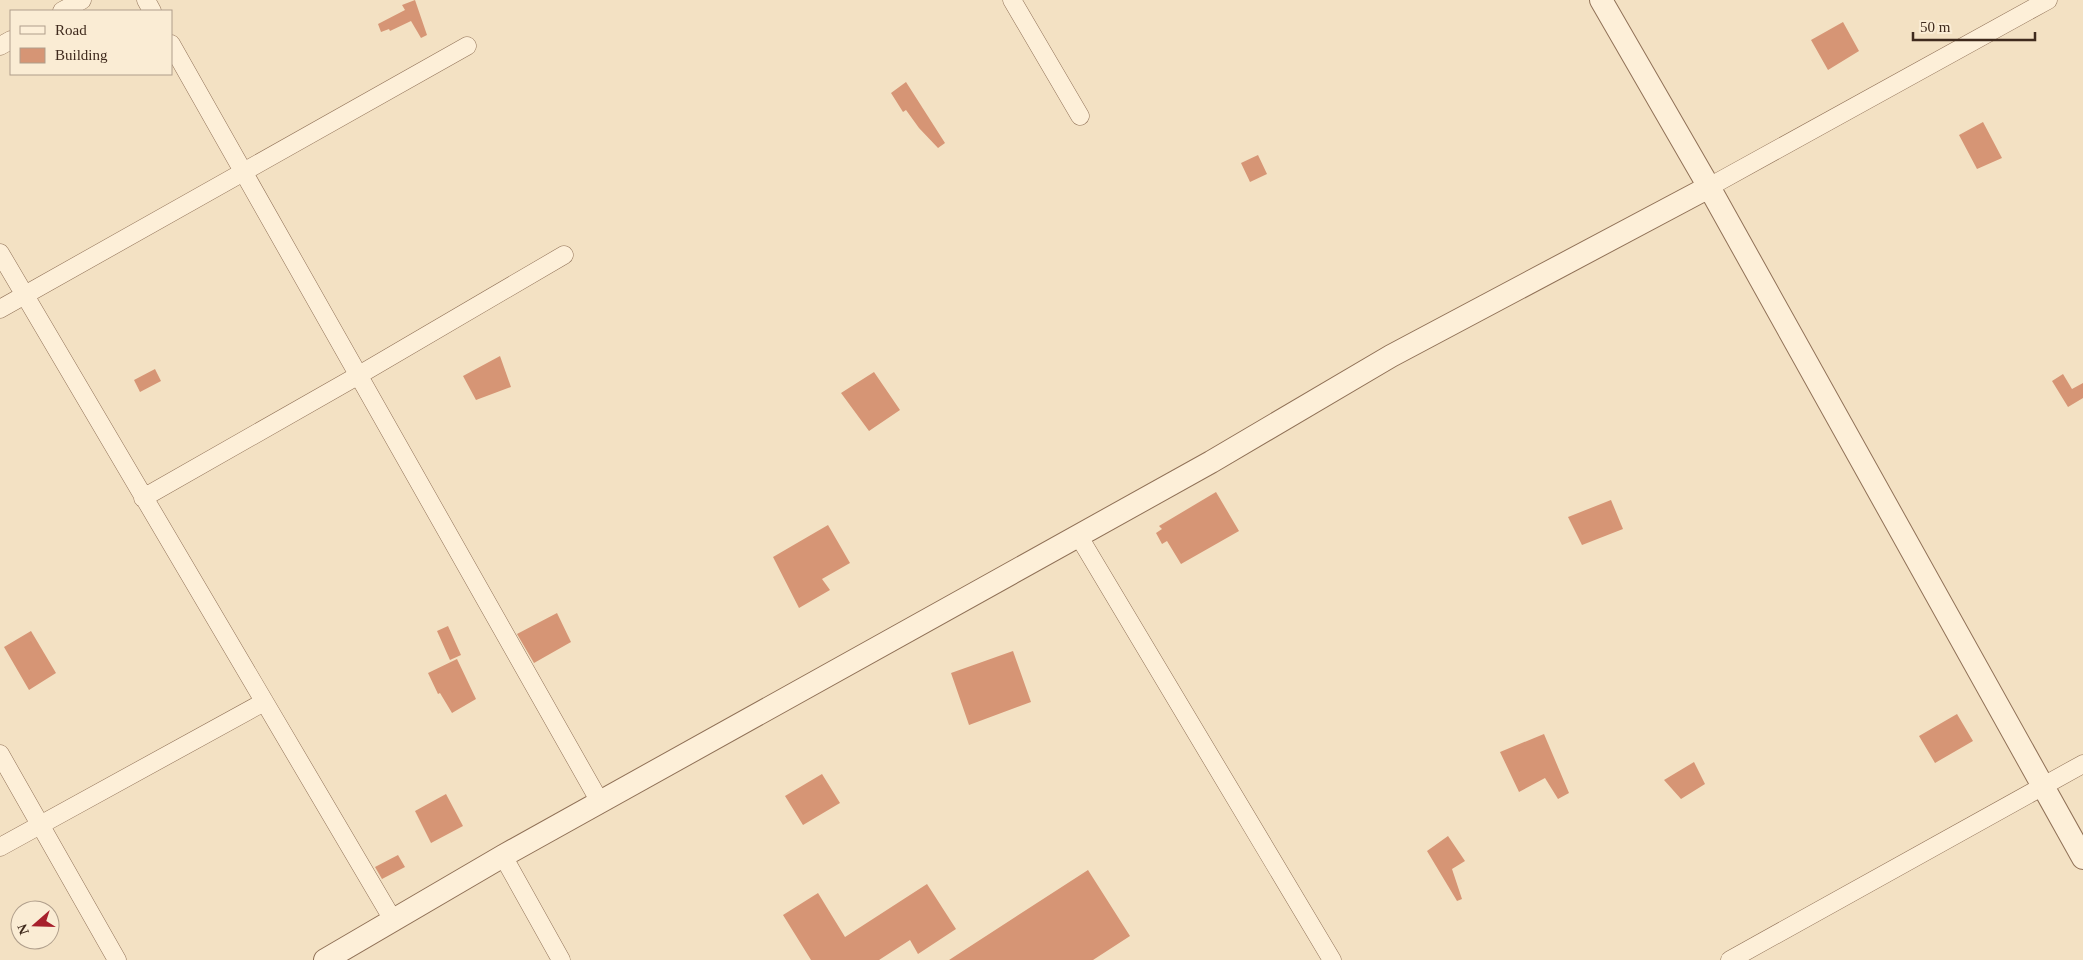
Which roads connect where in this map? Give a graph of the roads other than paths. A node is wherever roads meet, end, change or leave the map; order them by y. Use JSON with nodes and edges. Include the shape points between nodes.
{"nodes":[{"id":1,"x":82,"y":0,"type":"edge"},
{"id":2,"x":1012,"y":0,"type":"edge"},
{"id":3,"x":1601,"y":0,"type":"edge"},
{"id":4,"x":2048,"y":0,"type":"edge"},
{"id":5,"x":64,"y":10,"type":"edge"},
{"id":6,"x":172,"y":46,"type":"edge"},
{"id":7,"x":467,"y":46,"type":"dead end"},
{"id":8,"x":1080,"y":116,"type":"dead end"},
{"id":9,"x":244,"y":171,"type":"junction"},
{"id":10,"x":1709,"y":187,"type":"junction"},
{"id":11,"x":0,"y":253,"type":"edge"},
{"id":12,"x":564,"y":255,"type":"dead end"},
{"id":13,"x":24,"y":295,"type":"junction"},
{"id":14,"x":0,"y":309,"type":"edge"},
{"id":15,"x":359,"y":375,"type":"junction"},
{"id":16,"x":143,"y":498,"type":"junction"},
{"id":17,"x":1078,"y":535,"type":"junction"},
{"id":18,"x":264,"y":702,"type":"junction"},
{"id":19,"x":0,"y":754,"type":"edge"},
{"id":20,"x":2083,"y":764,"type":"edge"},
{"id":21,"x":2042,"y":786,"type":"junction"},
{"id":22,"x":600,"y":802,"type":"junction"},
{"id":23,"x":40,"y":824,"type":"junction"},
{"id":24,"x":0,"y":846,"type":"edge"},
{"id":25,"x":503,"y":856,"type":"junction"},
{"id":26,"x":2083,"y":858,"type":"edge"},
{"id":27,"x":393,"y":920,"type":"junction"},
{"id":28,"x":117,"y":960,"type":"edge"},
{"id":29,"x":324,"y":960,"type":"edge"},
{"id":30,"x":561,"y":960,"type":"edge"},
{"id":31,"x":1332,"y":960,"type":"edge"},
{"id":32,"x":1730,"y":960,"type":"edge"}],
"edges":[{"from":1,"to":5,"type":"street"},
{"from":2,"to":8,"type":"street"},
{"from":3,"to":10,"type":"street"},
{"from":4,"to":10,"type":"street"},
{"from":6,"to":9,"type":"street"},
{"from":7,"to":9,"type":"street"},
{"from":9,"to":13,"type":"street"},
{"from":9,"to":15,"type":"street"},
{"from":10,"to":17,"type":"street","via":[[1391,356],[1211,462]]},
{"from":10,"to":21,"type":"street"},
{"from":11,"to":13,"type":"street"},
{"from":12,"to":15,"type":"street"},
{"from":13,"to":14,"type":"street"},
{"from":13,"to":16,"type":"street"},
{"from":15,"to":16,"type":"street"},
{"from":15,"to":22,"type":"street"},
{"from":16,"to":18,"type":"street"},
{"from":17,"to":22,"type":"street"},
{"from":17,"to":31,"type":"street"},
{"from":18,"to":23,"type":"street"},
{"from":18,"to":27,"type":"street"},
{"from":19,"to":23,"type":"street"},
{"from":20,"to":21,"type":"street"},
{"from":21,"to":26,"type":"street"},
{"from":21,"to":32,"type":"street"},
{"from":22,"to":25,"type":"street"},
{"from":23,"to":24,"type":"street"},
{"from":23,"to":28,"type":"street"},
{"from":25,"to":27,"type":"street"},
{"from":25,"to":30,"type":"street"},
{"from":27,"to":29,"type":"street"}]}
